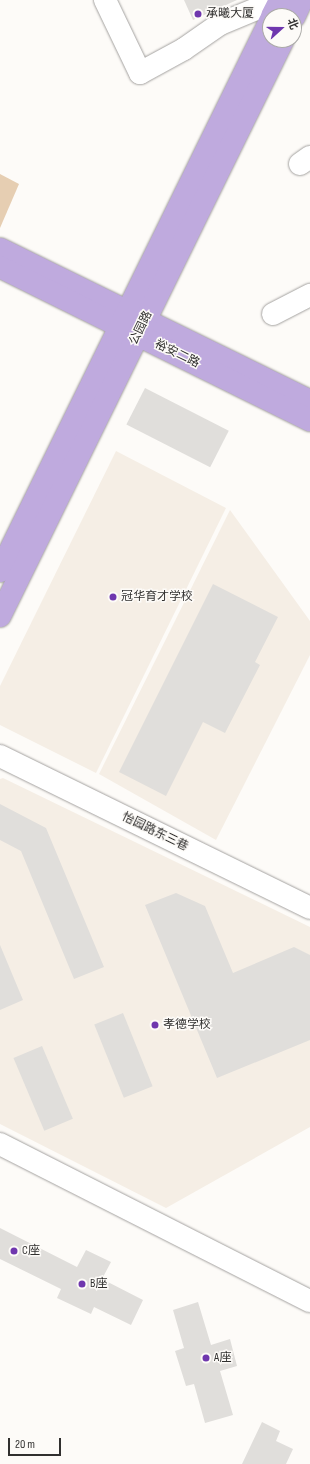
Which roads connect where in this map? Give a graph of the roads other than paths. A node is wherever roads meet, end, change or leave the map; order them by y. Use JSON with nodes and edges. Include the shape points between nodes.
{"nodes":[{"id":1,"x":105,"y":0,"type":"edge"},
{"id":2,"x":279,"y":0,"type":"edge"},
{"id":3,"x":249,"y":6,"type":"edge"},
{"id":4,"x":262,"y":38,"type":"edge"},
{"id":5,"x":278,"y":48,"type":"edge"},
{"id":6,"x":0,"y":249,"type":"edge"},
{"id":7,"x":0,"y":267,"type":"edge"},
{"id":8,"x":310,"y":295,"type":"edge"},
{"id":9,"x":273,"y":314,"type":"dead end"},
{"id":10,"x":133,"y":323,"type":"junction"},
{"id":11,"x":310,"y":401,"type":"edge"},
{"id":12,"x":310,"y":420,"type":"edge"},
{"id":13,"x":0,"y":571,"type":"edge"},
{"id":14,"x":0,"y":616,"type":"edge"},
{"id":15,"x":0,"y":756,"type":"edge"},
{"id":16,"x":310,"y":908,"type":"edge"},
{"id":17,"x":0,"y":1144,"type":"edge"},
{"id":18,"x":310,"y":1301,"type":"edge"}],
"edges":[{"from":1,"to":3,"type":"street","via":[[140,73],[184,49]]},
{"from":2,"to":3,"type":"street"},
{"from":4,"to":10,"type":"main road","name":"公园路"},
{"from":5,"to":10,"type":"main road","name":"公园路"},
{"from":6,"to":10,"type":"main road","name":"裕安二路"},
{"from":7,"to":10,"type":"main road","name":"裕安二路"},
{"from":8,"to":9,"type":"street"},
{"from":10,"to":11,"type":"main road","name":"裕安二路"},
{"from":10,"to":12,"type":"main road","name":"裕安二路"},
{"from":10,"to":13,"type":"main road","name":"公园路"},
{"from":10,"to":14,"type":"main road","name":"公园路"},
{"from":15,"to":16,"type":"street","name":"怡园路东三巷"},
{"from":17,"to":18,"type":"street"}]}
